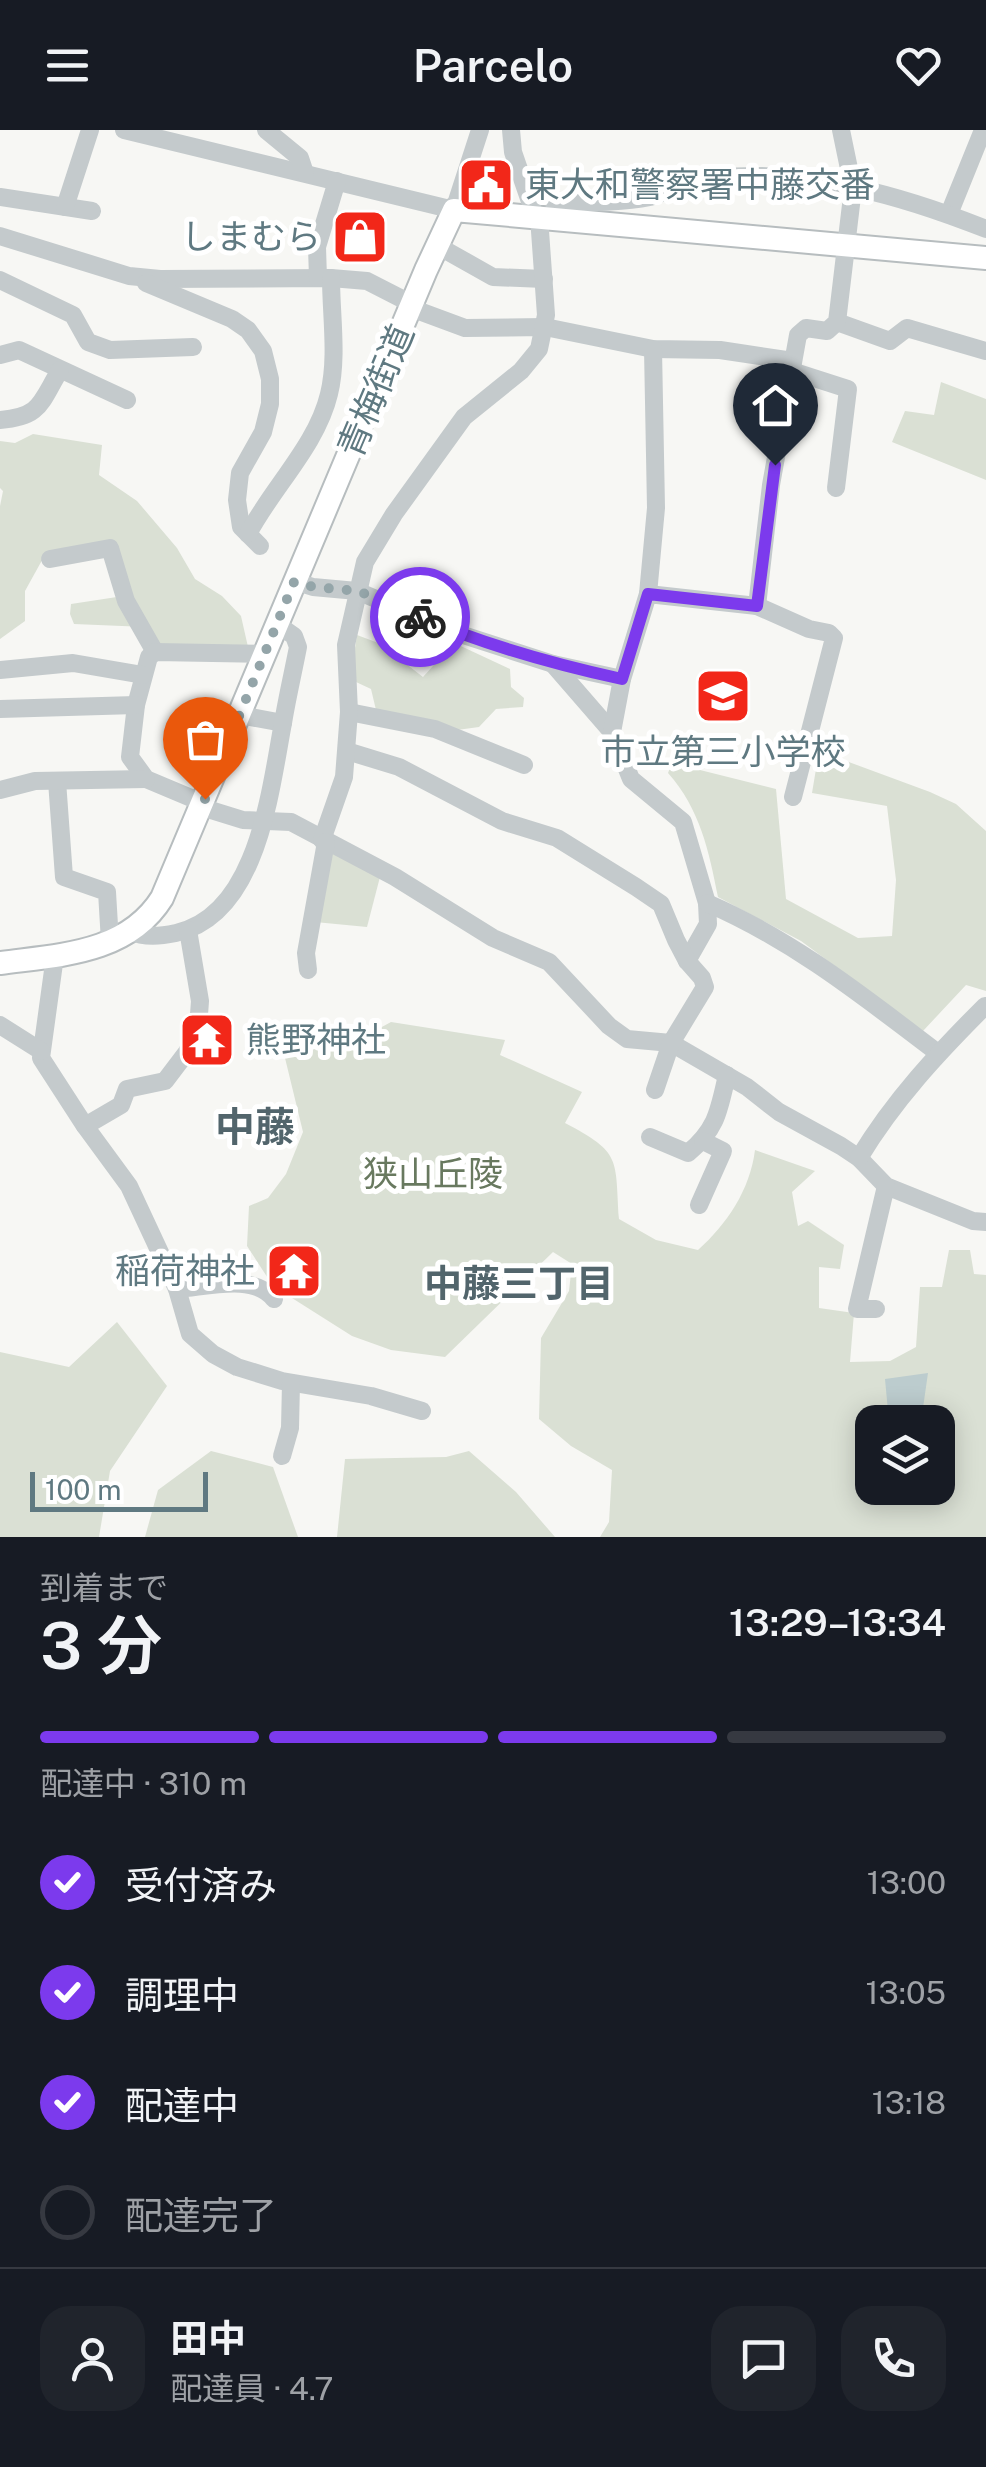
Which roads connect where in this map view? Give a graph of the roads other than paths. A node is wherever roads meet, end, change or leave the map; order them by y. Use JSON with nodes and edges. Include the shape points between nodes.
{"nodes":[{"id":1,"x":90,"y":130,"type":"edge"},
{"id":2,"x":124,"y":130,"type":"edge"},
{"id":3,"x":266,"y":130,"type":"edge"},
{"id":4,"x":480,"y":130,"type":"edge"},
{"id":5,"x":511,"y":130,"type":"edge"},
{"id":6,"x":841,"y":130,"type":"edge"},
{"id":7,"x":983,"y":130,"type":"edge"},
{"id":8,"x":305,"y":172,"type":"junction"},
{"id":9,"x":337,"y":181,"type":"junction"},
{"id":10,"x":853,"y":188,"type":"junction"},
{"id":11,"x":0,"y":197,"type":"edge"},
{"id":12,"x":64,"y":207,"type":"junction"},
{"id":13,"x":454,"y":210,"type":"junction"},
{"id":14,"x":92,"y":211,"type":"dead end"},
{"id":15,"x":949,"y":214,"type":"junction"},
{"id":16,"x":542,"y":217,"type":"junction"},
{"id":17,"x":986,"y":229,"type":"edge"},
{"id":18,"x":0,"y":236,"type":"edge"},
{"id":19,"x":846,"y":244,"type":"junction"},
{"id":20,"x":438,"y":246,"type":"junction"},
{"id":21,"x":986,"y":258,"type":"edge"},
{"id":22,"x":129,"y":276,"type":"junction"},
{"id":23,"x":324,"y":278,"type":"junction"},
{"id":24,"x":544,"y":279,"type":"junction"},
{"id":25,"x":0,"y":280,"type":"edge"},
{"id":26,"x":411,"y":306,"type":"junction"},
{"id":27,"x":837,"y":322,"type":"junction"},
{"id":28,"x":545,"y":327,"type":"junction"},
{"id":29,"x":193,"y":347,"type":"dead end"},
{"id":30,"x":653,"y":349,"type":"junction"},
{"id":31,"x":986,"y":350,"type":"edge"},
{"id":32,"x":0,"y":355,"type":"edge"},
{"id":33,"x":793,"y":366,"type":"junction"},
{"id":34,"x":60,"y":370,"type":"junction"},
{"id":35,"x":127,"y":400,"type":"dead end"},
{"id":36,"x":0,"y":420,"type":"edge"},
{"id":37,"x":836,"y":488,"type":"dead end"},
{"id":38,"x":50,"y":559,"type":"dead end"},
{"id":39,"x":294,"y":582,"type":"junction"},
{"id":40,"x":358,"y":591,"type":"junction"},
{"id":41,"x":648,"y":594,"type":"junction"},
{"id":42,"x":757,"y":606,"type":"junction"},
{"id":43,"x":277,"y":624,"type":"junction"},
{"id":44,"x":155,"y":652,"type":"junction"},
{"id":45,"x":264,"y":654,"type":"junction"},
{"id":46,"x":554,"y":664,"type":"junction"},
{"id":47,"x":0,"y":670,"type":"edge"},
{"id":48,"x":143,"y":675,"type":"junction"},
{"id":49,"x":622,"y":679,"type":"junction"},
{"id":50,"x":136,"y":706,"type":"junction"},
{"id":51,"x":0,"y":708,"type":"edge"},
{"id":52,"x":348,"y":712,"type":"junction"},
{"id":53,"x":240,"y":715,"type":"junction"},
{"id":54,"x":283,"y":723,"type":"junction"},
{"id":55,"x":612,"y":732,"type":"junction"},
{"id":56,"x":347,"y":751,"type":"junction"},
{"id":57,"x":524,"y":765,"type":"dead end"},
{"id":58,"x":146,"y":778,"type":"junction"},
{"id":59,"x":57,"y":780,"type":"junction"},
{"id":60,"x":0,"y":790,"type":"edge"},
{"id":61,"x":793,"y":797,"type":"dead end"},
{"id":62,"x":201,"y":807,"type":"junction"},
{"id":63,"x":265,"y":822,"type":"junction"},
{"id":64,"x":324,"y":841,"type":"junction"},
{"id":65,"x":707,"y":904,"type":"junction"},
{"id":66,"x":188,"y":930,"type":"junction"},
{"id":67,"x":120,"y":937,"type":"junction"},
{"id":68,"x":56,"y":956,"type":"junction"},
{"id":69,"x":305,"y":961,"type":"dead end"},
{"id":70,"x":688,"y":961,"type":"junction"},
{"id":71,"x":0,"y":963,"type":"edge"},
{"id":72,"x":985,"y":1006,"type":"edge"},
{"id":73,"x":0,"y":1024,"type":"edge"},
{"id":74,"x":671,"y":1043,"type":"junction"},
{"id":75,"x":41,"y":1051,"type":"junction"},
{"id":76,"x":938,"y":1052,"type":"junction"},
{"id":77,"x":727,"y":1074,"type":"junction"},
{"id":78,"x":654,"y":1090,"type":"dead end"},
{"id":79,"x":85,"y":1126,"type":"junction"},
{"id":80,"x":650,"y":1138,"type":"dead end"},
{"id":81,"x":703,"y":1141,"type":"junction"},
{"id":82,"x":859,"y":1158,"type":"junction"},
{"id":83,"x":886,"y":1186,"type":"junction"},
{"id":84,"x":699,"y":1205,"type":"dead end"},
{"id":85,"x":986,"y":1222,"type":"edge"},
{"id":86,"x":177,"y":1289,"type":"junction"},
{"id":87,"x":274,"y":1299,"type":"dead end"},
{"id":88,"x":876,"y":1309,"type":"dead end"},
{"id":89,"x":291,"y":1382,"type":"junction"},
{"id":90,"x":422,"y":1411,"type":"dead end"},
{"id":91,"x":282,"y":1456,"type":"dead end"}],
"edges":[{"from":1,"to":12,"type":"street"},
{"from":2,"to":8,"type":"street"},
{"from":3,"to":8,"type":"street","via":[[300,158]]},
{"from":4,"to":13,"type":"street"},
{"from":5,"to":16,"type":"street","via":[[512,152]]},
{"from":6,"to":10,"type":"street"},
{"from":7,"to":15,"type":"street"},
{"from":8,"to":9,"type":"street"},
{"from":9,"to":13,"type":"street"},
{"from":9,"to":23,"type":"street","via":[[317,248]]},
{"from":10,"to":15,"type":"street"},
{"from":10,"to":16,"type":"street","via":[[797,178],[722,178],[628,201],[558,202]]},
{"from":10,"to":19,"type":"street"},
{"from":11,"to":12,"type":"street"},
{"from":12,"to":14,"type":"street"},
{"from":13,"to":16,"type":"main road"},
{"from":13,"to":20,"type":"main road","name":"青梅街道"},
{"from":15,"to":17,"type":"street"},
{"from":16,"to":19,"type":"main road"},
{"from":16,"to":24,"type":"street"},
{"from":18,"to":22,"type":"street"},
{"from":19,"to":21,"type":"main road"},
{"from":19,"to":27,"type":"street"},
{"from":20,"to":24,"type":"street","via":[[493,277]]},
{"from":20,"to":26,"type":"main road","name":"青梅街道"},
{"from":22,"to":23,"type":"street"},
{"from":22,"to":23,"type":"street","via":[[232,319],[263,351],[270,404],[240,473],[236,500],[241,527],[254,540],[257,515],[330,393]]},
{"from":23,"to":26,"type":"street","via":[[366,281]]},
{"from":24,"to":28,"type":"street"},
{"from":25,"to":29,"type":"street","via":[[73,315],[88,342],[110,350]]},
{"from":26,"to":28,"type":"street","via":[[465,328]]},
{"from":26,"to":39,"type":"main road","name":"青梅街道"},
{"from":27,"to":31,"type":"street","via":[[890,341],[908,328]]},
{"from":27,"to":33,"type":"street","via":[[827,331],[801,330]]},
{"from":28,"to":30,"type":"street"},
{"from":28,"to":40,"type":"street","via":[[540,349],[522,371],[464,417],[423,473],[377,540]]},
{"from":30,"to":33,"type":"street","via":[[720,350]]},
{"from":30,"to":41,"type":"street","via":[[656,508]]},
{"from":32,"to":34,"type":"street","via":[[19,350]]},
{"from":33,"to":37,"type":"street","via":[[848,389]]},
{"from":33,"to":42,"type":"street"},
{"from":34,"to":35,"type":"street"},
{"from":34,"to":36,"type":"street","via":[[35,411]]},
{"from":38,"to":44,"type":"street","via":[[110,548],[126,601]]},
{"from":39,"to":40,"type":"street"},
{"from":39,"to":43,"type":"main road","name":"青梅街道"},
{"from":40,"to":46,"type":"street"},
{"from":40,"to":52,"type":"street","via":[[346,645]]},
{"from":41,"to":42,"type":"street"},
{"from":41,"to":49,"type":"street"},
{"from":42,"to":61,"type":"street","via":[[834,638]]},
{"from":43,"to":45,"type":"main road","name":"青梅街道"},
{"from":43,"to":54,"type":"street","via":[[298,647]]},
{"from":44,"to":45,"type":"street"},
{"from":44,"to":48,"type":"street"},
{"from":45,"to":53,"type":"main road","name":"青梅街道"},
{"from":46,"to":49,"type":"street"},
{"from":46,"to":55,"type":"street"},
{"from":47,"to":48,"type":"street","via":[[73,663]]},
{"from":48,"to":50,"type":"street"},
{"from":49,"to":55,"type":"street"},
{"from":50,"to":51,"type":"street"},
{"from":50,"to":58,"type":"street","via":[[130,757]]},
{"from":52,"to":56,"type":"street"},
{"from":52,"to":57,"type":"street","via":[[434,729]]},
{"from":53,"to":54,"type":"street"},
{"from":53,"to":62,"type":"main road","name":"青梅街道"},
{"from":54,"to":63,"type":"street"},
{"from":55,"to":65,"type":"street","via":[[630,779],[683,822]]},
{"from":56,"to":64,"type":"street"},
{"from":56,"to":70,"type":"street","via":[[399,768],[502,821],[556,838],[604,867],[661,904]]},
{"from":58,"to":59,"type":"street"},
{"from":58,"to":62,"type":"street"},
{"from":59,"to":60,"type":"street"},
{"from":59,"to":67,"type":"street","via":[[64,877],[107,892]]},
{"from":62,"to":63,"type":"street"},
{"from":62,"to":67,"type":"main road","name":"青梅街道","via":[[162,898]]},
{"from":63,"to":64,"type":"street","via":[[291,822]]},
{"from":63,"to":66,"type":"street","via":[[220,909]]},
{"from":64,"to":69,"type":"street"},
{"from":64,"to":74,"type":"street","via":[[493,938],[549,962],[627,1039]]},
{"from":65,"to":70,"type":"street","via":[[706,931]]},
{"from":65,"to":76,"type":"street","via":[[756,924],[831,972]]},
{"from":66,"to":67,"type":"street"},
{"from":66,"to":79,"type":"street","via":[[200,1001],[187,1052],[164,1081],[127,1089],[121,1105]]},
{"from":67,"to":68,"type":"main road"},
{"from":68,"to":71,"type":"main road"},
{"from":68,"to":75,"type":"street"},
{"from":70,"to":74,"type":"street","via":[[705,988]]},
{"from":72,"to":76,"type":"street"},
{"from":73,"to":75,"type":"street"},
{"from":74,"to":77,"type":"street"},
{"from":74,"to":78,"type":"street"},
{"from":75,"to":79,"type":"street"},
{"from":76,"to":82,"type":"street"},
{"from":77,"to":81,"type":"street","via":[[716,1122]]},
{"from":77,"to":82,"type":"street"},
{"from":79,"to":86,"type":"street","via":[[129,1186]]},
{"from":80,"to":81,"type":"street","via":[[688,1153]]},
{"from":81,"to":84,"type":"street","via":[[723,1151]]},
{"from":82,"to":83,"type":"street"},
{"from":83,"to":85,"type":"street"},
{"from":83,"to":88,"type":"street","via":[[857,1308]]},
{"from":86,"to":87,"type":"street","via":[[252,1284]]},
{"from":86,"to":89,"type":"street","via":[[190,1334],[212,1354]]},
{"from":89,"to":90,"type":"street"},
{"from":89,"to":91,"type":"street"}]}
